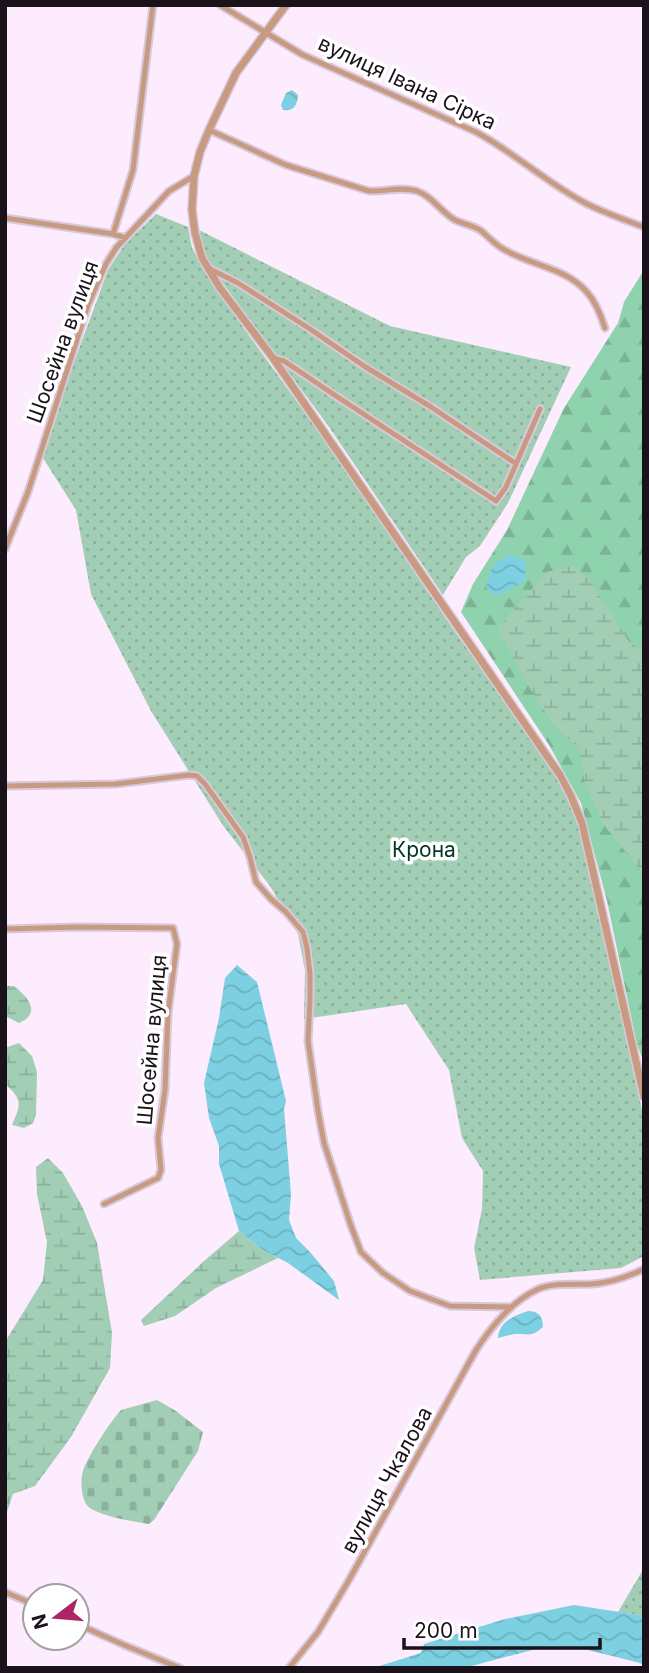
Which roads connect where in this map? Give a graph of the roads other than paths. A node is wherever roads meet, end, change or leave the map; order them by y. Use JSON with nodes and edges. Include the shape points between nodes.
{"nodes":[{"id":1,"x":153,"y":5,"type":"edge"},
{"id":2,"x":220,"y":5,"type":"edge"},
{"id":3,"x":286,"y":5,"type":"edge"},
{"id":4,"x":265,"y":32,"type":"junction"},
{"id":5,"x":209,"y":131,"type":"junction"},
{"id":6,"x":194,"y":176,"type":"junction"},
{"id":7,"x":5,"y":218,"type":"edge"},
{"id":8,"x":644,"y":227,"type":"edge"},
{"id":9,"x":113,"y":234,"type":"junction"},
{"id":10,"x":126,"y":238,"type":"junction"},
{"id":11,"x":208,"y":268,"type":"junction"},
{"id":12,"x":605,"y":328,"type":"dead end"},
{"id":13,"x":273,"y":358,"type":"junction"},
{"id":14,"x":540,"y":409,"type":"dead end"},
{"id":15,"x":515,"y":463,"type":"junction"},
{"id":16,"x":5,"y":549,"type":"edge"},
{"id":17,"x":5,"y":786,"type":"edge"},
{"id":18,"x":5,"y":929,"type":"edge"},
{"id":19,"x":644,"y":1097,"type":"edge"},
{"id":20,"x":104,"y":1204,"type":"dead end"},
{"id":21,"x":644,"y":1269,"type":"edge"},
{"id":22,"x":511,"y":1307,"type":"junction"},
{"id":23,"x":91,"y":1630,"type":"edge"},
{"id":24,"x":180,"y":1668,"type":"edge"},
{"id":25,"x":289,"y":1668,"type":"edge"}],
"edges":[{"from":1,"to":9,"type":"street","via":[[133,170]]},
{"from":2,"to":4,"type":"street","name":"вулиця Івана Сірка"},
{"from":3,"to":4,"type":"street"},
{"from":4,"to":5,"type":"street","via":[[236,73]]},
{"from":4,"to":8,"type":"street","name":"вулиця Івана Сірка","via":[[303,55],[476,132],[587,204]]},
{"from":5,"to":6,"type":"street"},
{"from":5,"to":12,"type":"street","via":[[286,165],[369,191],[398,188],[421,192],[456,221],[480,231],[503,249],[575,282],[586,291]]},
{"from":6,"to":10,"type":"street","name":"Шосейна вулиця","via":[[169,191]]},
{"from":6,"to":11,"type":"street","via":[[195,233]]},
{"from":7,"to":9,"type":"street"},
{"from":9,"to":10,"type":"street"},
{"from":10,"to":16,"type":"street","name":"Шосейна вулиця","via":[[106,264],[88,305]]},
{"from":11,"to":13,"type":"street"},
{"from":11,"to":15,"type":"street"},
{"from":13,"to":15,"type":"street","via":[[496,501]]},
{"from":13,"to":19,"type":"street","via":[[549,757],[571,796],[582,823]]},
{"from":14,"to":15,"type":"street"},
{"from":17,"to":22,"type":"street","via":[[116,784],[189,775],[205,784],[243,837],[256,882],[303,932],[310,974],[308,1041],[318,1111],[324,1143],[361,1252],[410,1291],[450,1306]]},
{"from":18,"to":20,"type":"street","name":"Шосейна вулиця","via":[[173,928],[177,944],[158,1138],[161,1170],[158,1178]]},
{"from":21,"to":22,"type":"street","name":"вулиця Чкалова","via":[[620,1280],[539,1289]]},
{"from":22,"to":25,"type":"street","name":"вулиця Чкалова","via":[[476,1350],[349,1580],[318,1632]]},
{"from":23,"to":24,"type":"street"}]}
